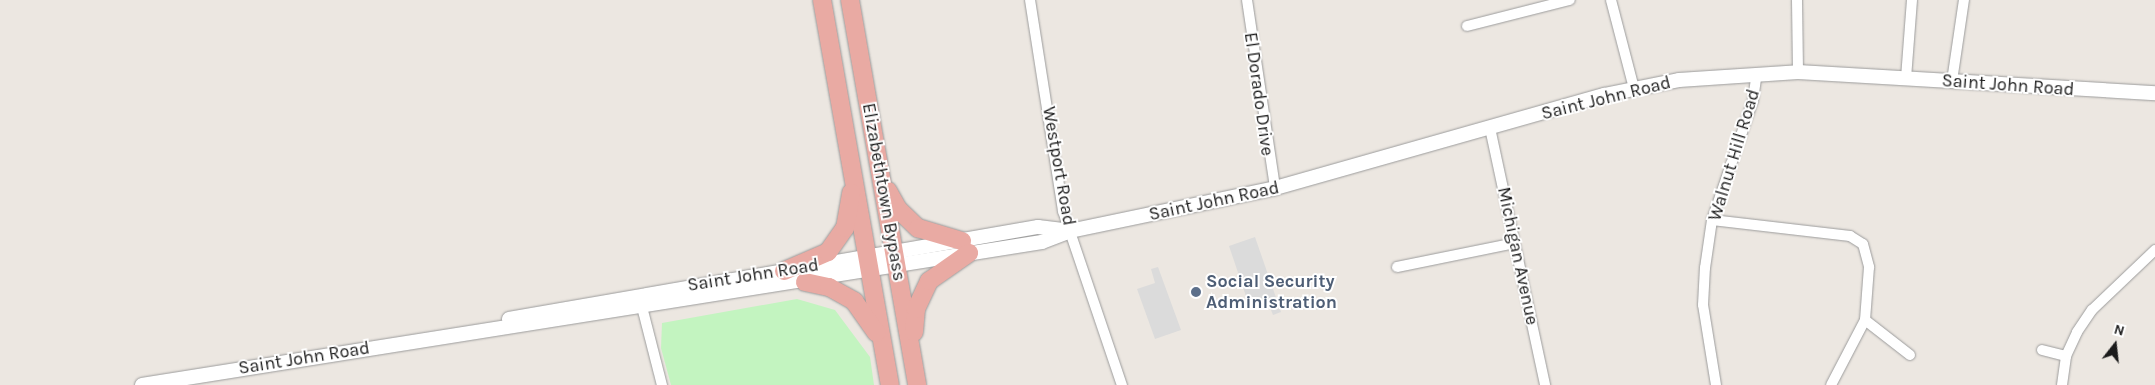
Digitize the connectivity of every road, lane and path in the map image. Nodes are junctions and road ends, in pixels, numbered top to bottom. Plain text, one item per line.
1 (822, 0) edge
2 (850, 0) edge
3 (1030, 0) edge
4 (1247, 0) edge
5 (1570, 0) edge
6 (1612, 0) edge
7 (1797, 0) edge
8 (1912, 0) edge
9 (1964, 0) edge
10 (1467, 26) dead end
11 (1798, 72) junction
12 (1757, 73) junction
13 (1906, 78) junction
14 (1952, 81) junction
15 (1634, 88) junction
16 (2155, 93) edge
17 (1490, 128) junction
18 (878, 165) junction
19 (852, 170) junction
20 (1275, 188) junction
21 (1712, 220) junction
22 (1070, 231) junction
23 (1515, 243) junction
24 (966, 247) junction
25 (2155, 250) edge
26 (895, 260) junction
27 (2146, 260) junction
28 (868, 265) junction
29 (1397, 267) dead end
30 (2155, 267) edge
31 (784, 271) junction
32 (806, 282) junction
33 (640, 301) junction
34 (1864, 320) junction
35 (2042, 350) dead end
36 (1910, 356) dead end
37 (2066, 356) junction
38 (212, 379) edge
39 (916, 380) edge
40 (889, 382) edge
41 (142, 385) edge
42 (662, 385) edge
43 (1122, 385) edge
44 (1545, 385) edge
45 (1716, 385) edge
46 (1831, 385) edge
47 (2062, 385) edge

1 - 19 highway, Elizabethtown Bypass
2 - 18 highway, Elizabethtown Bypass
3 - 22 street, Westport Road
4 - 20 street, El Dorado Drive
5 - 10 street
6 - 15 street
7 - 11 street
8 - 13 street
9 - 14 street
11 - 12 street, Saint John Road
11 - 13 street, Saint John Road
12 - 15 street, Saint John Road
12 - 21 street, Walnut Hill Road
13 - 14 street, Saint John Road
14 - 16 street, Saint John Road
15 - 17 street, Saint John Road
17 - 20 street, Saint John Road
17 - 23 street, Michigan Avenue
18 - 24 highway
18 - 26 highway, Elizabethtown Bypass
19 - 28 highway, Elizabethtown Bypass
19 - 31 highway
20 - 22 street, Saint John Road
21 - 34 street
21 - 45 street, Walnut Hill Road
22 - 24 street, Saint John Road
22 - 43 street, Westport Road
23 - 29 street
23 - 44 street, Michigan Avenue
24 - 26 street, Saint John Road
24 - 39 highway
25 - 27 street
26 - 28 street, Saint John Road
26 - 39 highway, Elizabethtown Bypass
27 - 30 street
27 - 37 street
28 - 31 street, Saint John Road
28 - 32 street, Saint John Road
28 - 40 highway, Elizabethtown Bypass
31 - 33 street, Saint John Road
32 - 33 street, Saint John Road
32 - 40 highway
33 - 38 street, Saint John Road
33 - 42 street
34 - 36 street
34 - 46 street
35 - 37 street
37 - 47 street
38 - 41 street, Saint John Road

